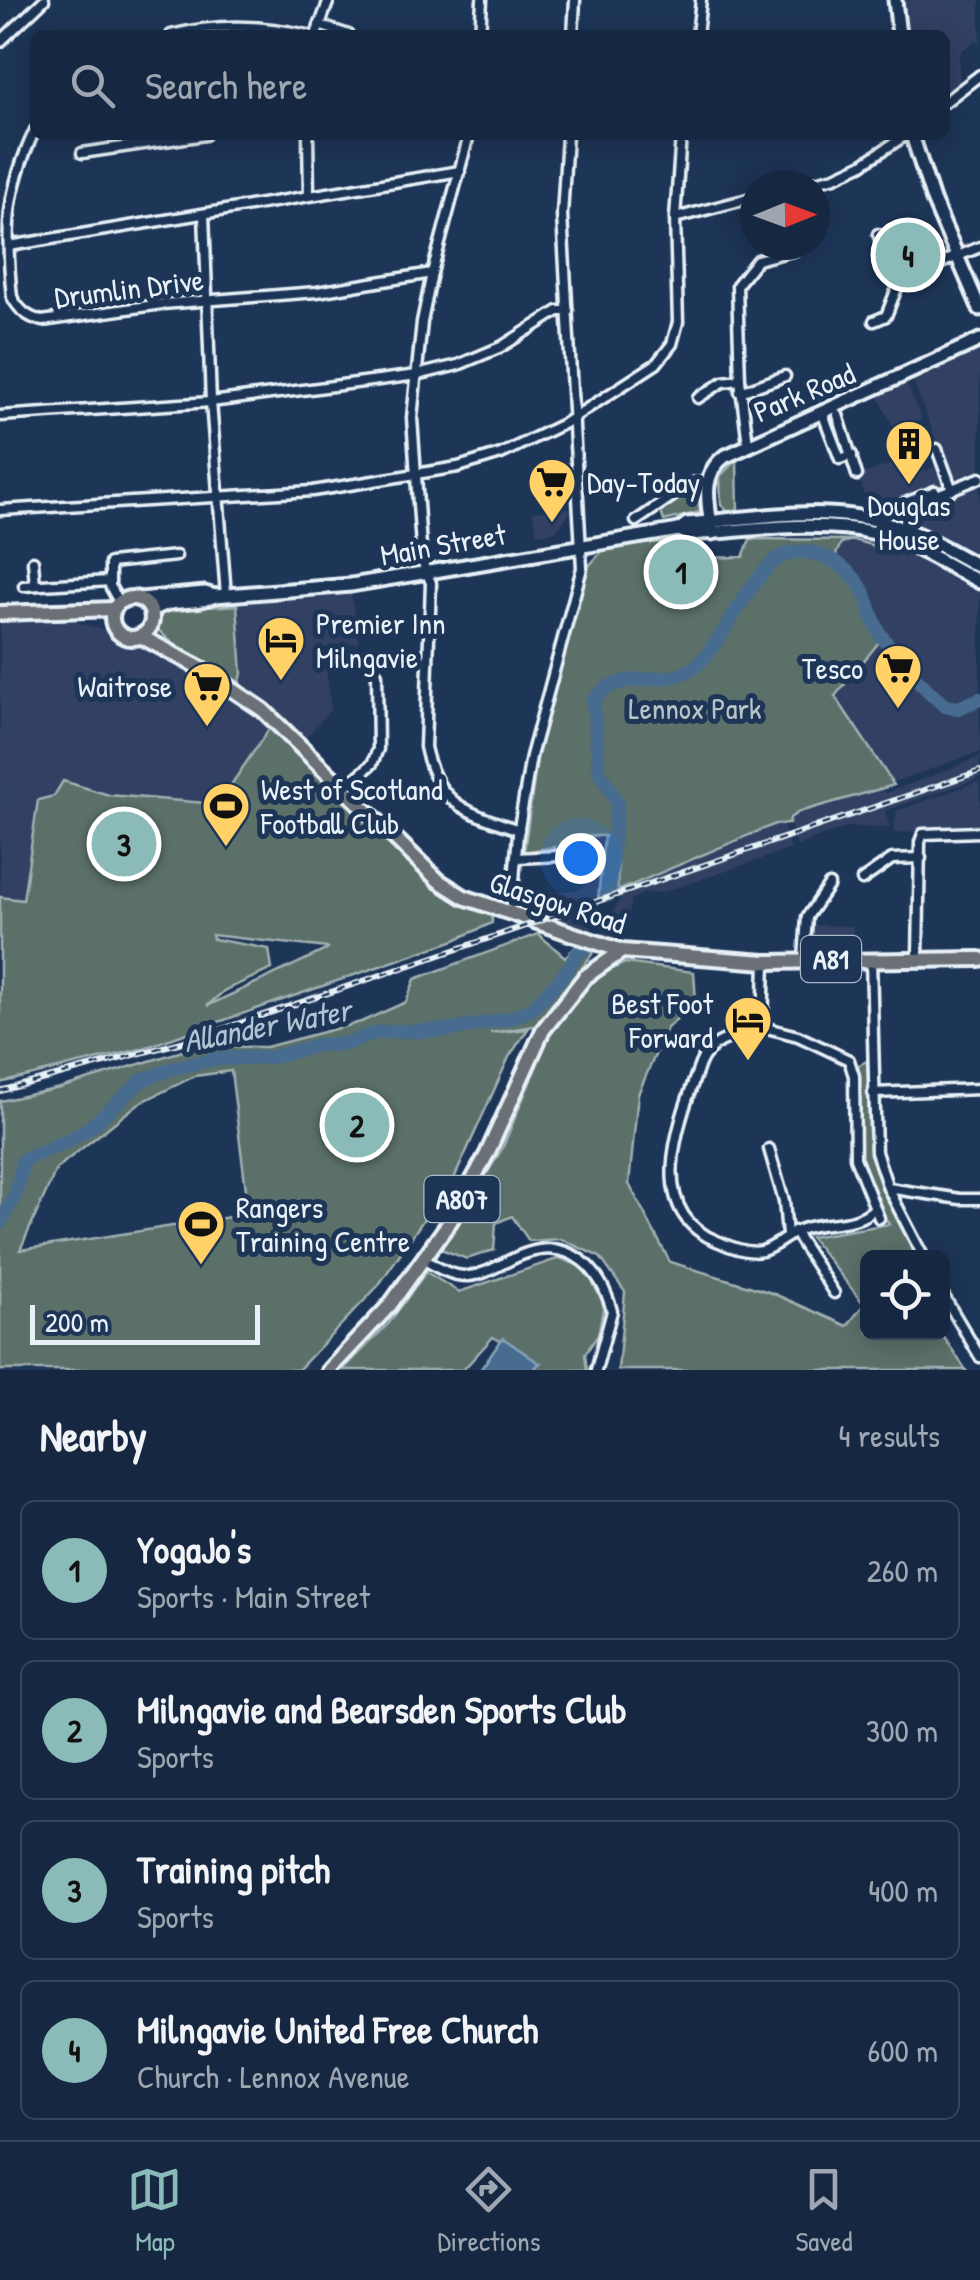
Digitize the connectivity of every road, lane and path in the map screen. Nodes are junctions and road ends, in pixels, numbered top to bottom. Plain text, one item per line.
1 (44, 0) edge
2 (329, 0) edge
3 (482, 0) edge
4 (575, 0) edge
5 (701, 0) edge
6 (895, 0) edge
7 (319, 25) junction
8 (193, 30) edge
9 (274, 30) edge
10 (318, 30) edge
11 (334, 30) edge
12 (480, 30) edge
13 (574, 30) edge
14 (698, 30) edge
15 (898, 30) edge
16 (0, 42) edge
17 (980, 74) edge
18 (950, 98) edge
19 (31, 140) edge
20 (133, 140) edge
21 (171, 140) edge
22 (308, 140) edge
23 (468, 140) edge
24 (567, 140) edge
25 (681, 140) edge
26 (901, 140) edge
27 (911, 140) edge
28 (131, 146) junction
29 (82, 153) dead end
30 (460, 171) junction
31 (830, 178) edge
32 (309, 196) junction
33 (740, 202) edge
34 (204, 214) junction
35 (675, 218) junction
36 (878, 234) dead end
37 (9, 246) junction
38 (980, 247) edge
39 (957, 256) junction
40 (759, 260) edge
41 (432, 273) junction
42 (902, 281) junction
43 (206, 301) junction
44 (980, 309) edge
45 (568, 311) junction
46 (874, 321) dead end
47 (980, 340) edge
48 (417, 375) junction
49 (785, 376) dead end
50 (740, 380) junction
51 (740, 392) junction
52 (698, 398) dead end
53 (211, 402) junction
54 (822, 412) junction
55 (838, 415) dead end
56 (0, 416) edge
57 (575, 417) junction
58 (748, 444) junction
59 (937, 449) dead end
60 (852, 454) junction
61 (415, 474) junction
62 (857, 475) dead end
63 (980, 478) edge
64 (707, 482) junction
65 (952, 490) junction
66 (218, 496) junction
67 (903, 504) dead end
68 (0, 510) edge
69 (636, 522) dead end
70 (712, 527) junction
71 (913, 540) junction
72 (583, 545) junction
73 (176, 556) dead end
74 (33, 561) dead end
75 (980, 568) edge
76 (426, 572) junction
77 (110, 581) junction
78 (980, 582) edge
79 (35, 585) junction
80 (24, 586) dead end
81 (220, 596) junction
82 (140, 600) junction
83 (115, 611) junction
84 (0, 613) edge
85 (147, 625) junction
86 (377, 674) dead end
87 (344, 788) junction
88 (518, 830) junction
89 (980, 832) edge
90 (565, 844) dead end
91 (582, 855) dead end
92 (565, 856) junction
93 (516, 858) junction
94 (921, 858) junction
95 (862, 880) dead end
96 (829, 885) dead end
97 (512, 903) dead end
98 (622, 951) junction
99 (872, 959) junction
100 (918, 959) junction
101 (980, 959) edge
102 (804, 960) junction
103 (765, 962) junction
104 (762, 1027) junction
105 (980, 1089) edge
106 (873, 1093) junction
107 (768, 1149) dead end
108 (888, 1188) junction
109 (980, 1198) edge
110 (875, 1208) junction
111 (879, 1218) dead end
112 (790, 1234) junction
113 (920, 1250) edge
114 (425, 1260) junction
115 (834, 1293) dead end
116 (950, 1306) edge
117 (980, 1356) edge
118 (329, 1370) edge
119 (596, 1370) edge

1 - 16 street
2 - 7 street
3 - 12 street
4 - 13 street
5 - 14 street
6 - 15 main road
7 - 10 street
7 - 11 street
8 - 9 street
17 - 18 street
19 - 37 street, Drumlin Drive
20 - 28 street
21 - 28 street
22 - 32 street
23 - 30 street
24 - 45 street
25 - 35 street
26 - 31 street
27 - 39 main road
28 - 29 street
30 - 32 street
30 - 41 street
32 - 34 street
33 - 35 street
34 - 37 street
34 - 43 street
35 - 57 street
36 - 42 street
37 - 43 street, Drumlin Drive
38 - 39 street
39 - 42 street
39 - 44 main road
40 - 50 street
41 - 43 street, Drumlin Drive
41 - 48 street
42 - 46 street
43 - 53 street
45 - 48 street
45 - 57 street
47 - 54 main road, Park Road
48 - 53 street
48 - 61 street
49 - 51 street
50 - 51 street
50 - 52 street
51 - 58 street
53 - 56 street
53 - 66 street
54 - 58 main road, Park Road
54 - 60 street
55 - 60 street
57 - 61 street
57 - 72 street
58 - 64 main road, Park Road
59 - 65 street
60 - 62 street
61 - 66 street
61 - 76 street
63 - 65 street
64 - 69 street
64 - 70 main road
65 - 67 street
66 - 68 street
66 - 81 street
70 - 71 main road, Main Street
70 - 72 main road, Main Street
71 - 75 main road
71 - 78 main road
72 - 76 main road, Main Street
72 - 88 street
73 - 77 street
74 - 79 street
76 - 81 main road, Main Street
76 - 88 street
77 - 79 street
77 - 83 street
79 - 80 street
81 - 82 main road, Main Street
81 - 85 main road, Main Street
82 - 83 main road
82 - 85 main road, A81
83 - 84 main road
83 - 85 main road, A81
85 - 87 main road, Glasgow Road / A81
86 - 87 street
87 - 98 main road, Glasgow Road / A81
88 - 93 street
89 - 94 street
90 - 92 street
91 - 92 street
92 - 93 street
93 - 97 street
94 - 95 street
94 - 100 street
96 - 102 street
98 - 103 main road, Glasgow Road / A81
98 - 114 main road, A807
99 - 100 main road, Glasgow Road / A81
99 - 102 main road, Glasgow Road / A81
99 - 106 street
100 - 101 main road, Glasgow Road / A81
102 - 103 main road, Glasgow Road / A81
103 - 104 street
104 - 110 street
104 - 112 street
105 - 106 street
106 - 108 street
107 - 112 street
108 - 109 street
108 - 113 street
110 - 111 street
110 - 112 street
112 - 115 street
114 - 118 main road, A807
114 - 119 street
116 - 117 street

